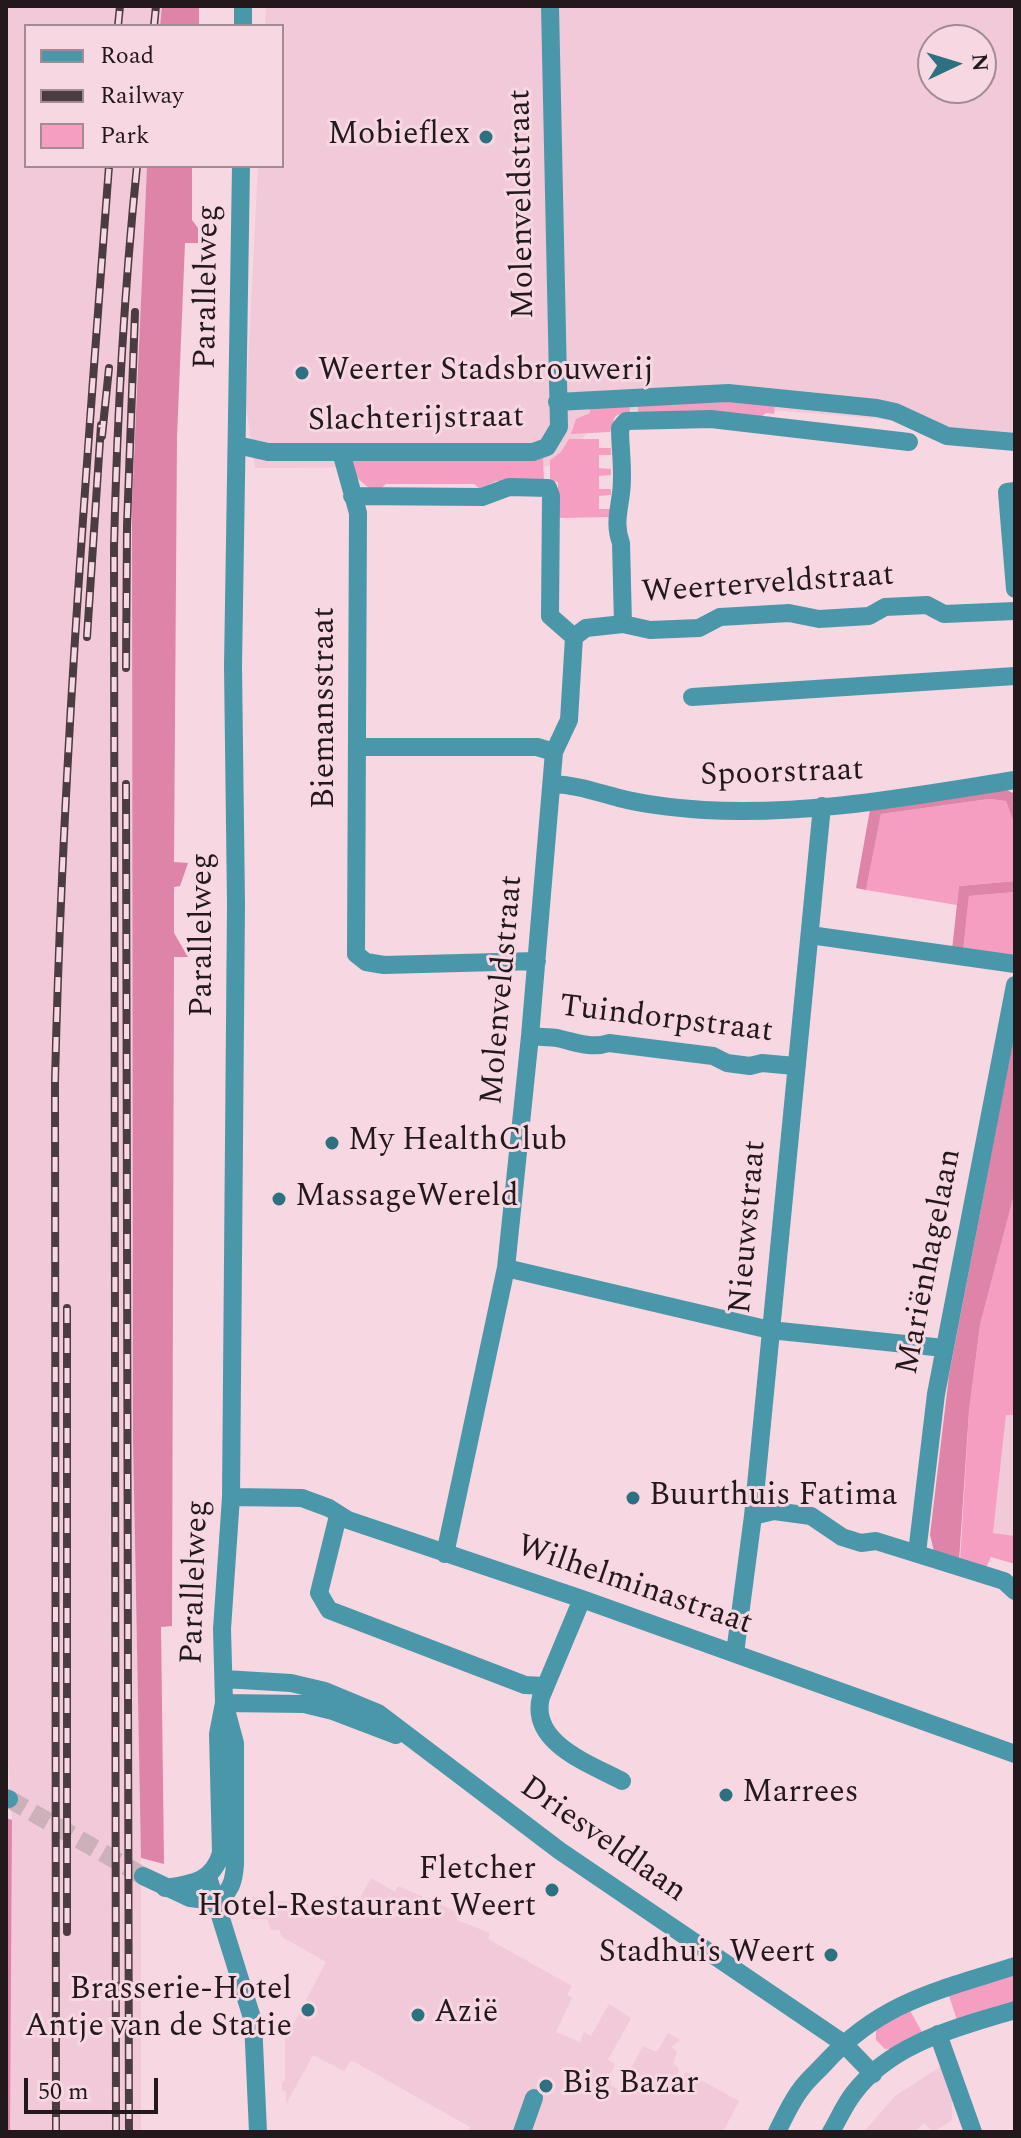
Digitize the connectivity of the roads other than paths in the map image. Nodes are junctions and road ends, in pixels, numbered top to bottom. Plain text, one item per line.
1 (550, 6) edge
2 (241, 168) edge
3 (557, 402) junction
4 (909, 442) dead end
5 (1015, 442) edge
6 (237, 445) junction
7 (341, 452) junction
8 (1015, 491) edge
9 (352, 496) junction
10 (1015, 589) edge
11 (1015, 611) edge
12 (623, 624) junction
13 (574, 637) junction
14 (1015, 676) edge
15 (692, 697) dead end
16 (358, 747) junction
17 (554, 752) junction
18 (1015, 780) edge
19 (553, 784) junction
20 (822, 806) junction
21 (810, 935) junction
22 (537, 961) junction
23 (1015, 964) edge
24 (1015, 985) edge
25 (530, 1036) junction
26 (795, 1066) junction
27 (506, 1268) junction
28 (770, 1330) junction
29 (944, 1348) junction
30 (231, 1497) junction
31 (338, 1516) junction
32 (753, 1516) junction
33 (917, 1553) junction
34 (445, 1554) junction
35 (1015, 1591) edge
36 (582, 1599) junction
37 (735, 1653) junction
38 (224, 1679) junction
39 (544, 1686) junction
40 (224, 1703) junction
41 (412, 1741) junction
42 (1015, 1754) edge
43 (622, 1781) dead end
44 (143, 1876) tunnel mouth
45 (208, 1877) junction
46 (165, 1888) junction
47 (215, 1901) junction
48 (1015, 1966) edge
49 (1015, 2010) edge
50 (938, 2034) junction
51 (843, 2043) junction
52 (873, 2074) junction
53 (534, 2098) dead end
54 (258, 2132) edge
55 (522, 2132) edge
56 (777, 2132) edge
57 (831, 2132) edge
58 (973, 2132) edge

1 - 3 street, Molenveldstraat
2 - 6 street, Parallelweg
3 - 5 street
3 - 7 street, Slachterijstraat
4 - 12 street
6 - 7 street, Slachterijstraat
6 - 30 street, Parallelweg
7 - 9 street, Biemansstraat
8 - 10 street
9 - 13 street
9 - 16 street, Biemansstraat
11 - 12 street, Weerterveldstraat
12 - 13 street, Weerterveldstraat
13 - 17 street, Molenveldstraat
14 - 15 street
16 - 17 street
16 - 22 street, Biemansstraat
17 - 19 street, Molenveldstraat
18 - 20 street, Spoorstraat
19 - 20 street, Spoorstraat
19 - 22 street, Molenveldstraat
20 - 21 street, Nieuwstraat
21 - 23 street
21 - 26 street, Nieuwstraat
22 - 25 street, Molenveldstraat
24 - 29 street, Mariënhagelaan
25 - 26 street, Tuindorpstraat
25 - 27 street, Molenveldstraat
26 - 28 street, Nieuwstraat
27 - 28 street
27 - 34 street, Molenveldstraat
28 - 29 street
28 - 32 street, Nieuwstraat
29 - 33 street, Mariënhagelaan
30 - 31 street, Wilhelminastraat
30 - 38 street, Parallelweg
31 - 34 street, Wilhelminastraat
31 - 39 street
32 - 33 street
32 - 37 street, Nieuwstraat
33 - 35 street
34 - 36 street, Wilhelminastraat
36 - 37 street, Wilhelminastraat
36 - 39 street
37 - 42 street, Wilhelminastraat
38 - 40 street, Parallelweg
38 - 41 street, Driesveldlaan
39 - 43 street
40 - 41 street, Driesveldlaan
40 - 45 street, Parallelweg
40 - 47 street, Parallelweg
41 - 51 street, Driesveldlaan
44 - 46 street
45 - 46 street
45 - 47 street
46 - 47 street
47 - 54 street
48 - 51 street
49 - 50 street
50 - 52 street
50 - 58 street
51 - 52 street, Driesveldlaan
51 - 56 street
52 - 57 street
53 - 55 street

